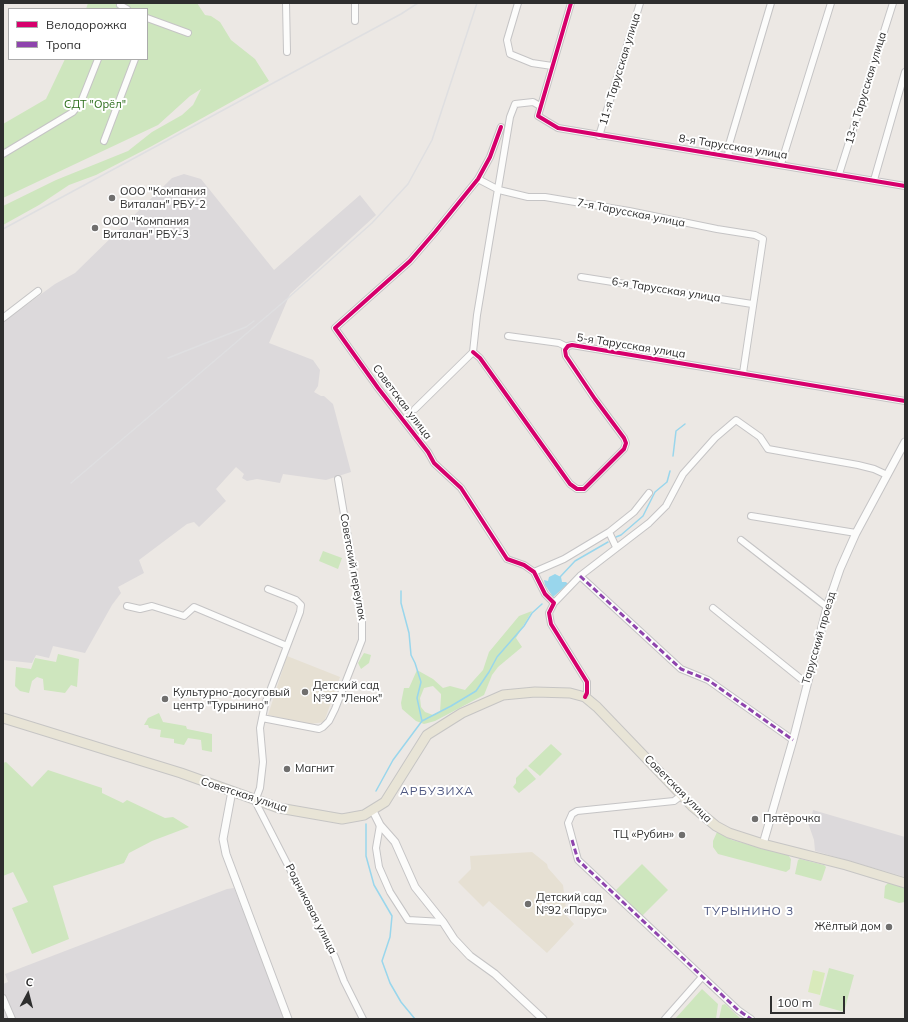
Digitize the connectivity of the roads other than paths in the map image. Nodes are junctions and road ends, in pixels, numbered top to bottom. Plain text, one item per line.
1 (286, 3) edge
2 (354, 3) edge
3 (518, 3) edge
4 (570, 3) edge
5 (640, 3) edge
6 (771, 3) edge
7 (831, 3) edge
8 (893, 3) edge
9 (148, 19) edge
10 (355, 21) dead end
11 (188, 33) dead end
12 (287, 52) dead end
13 (98, 60) edge
14 (135, 60) edge
15 (552, 66) junction
16 (905, 72) edge
17 (540, 106) junction
18 (501, 127) dead end
19 (599, 136) junction
20 (104, 141) dead end
21 (3, 154) edge
22 (729, 155) junction
23 (781, 164) junction
24 (839, 174) junction
25 (478, 179) junction
26 (874, 180) junction
27 (905, 186) edge
28 (499, 190) junction
29 (581, 277) dead end
30 (38, 292) dead end
31 (752, 304) junction
32 (3, 318) edge
33 (508, 336) dead end
34 (567, 347) junction
35 (473, 352) junction
36 (743, 373) junction
37 (905, 400) edge
38 (415, 409) dead end
39 (905, 442) edge
40 (887, 475) junction
41 (338, 479) dead end
42 (649, 493) dead end
43 (751, 516) dead end
44 (609, 532) junction
45 (856, 534) junction
46 (741, 540) dead end
47 (616, 547) junction
48 (534, 572) junction
49 (580, 576) junction
50 (268, 589) dead end
51 (554, 603) junction
52 (127, 606) dead end
53 (827, 607) junction
54 (713, 608) dead end
55 (287, 646) junction
56 (806, 683) junction
57 (585, 697) junction
58 (3, 718) edge
59 (262, 718) junction
60 (793, 740) junction
61 (232, 792) junction
62 (682, 795) junction
63 (255, 801) junction
64 (373, 810) junction
65 (380, 825) junction
66 (763, 844) junction
67 (905, 883) edge
68 (443, 922) junction
69 (702, 977) junction
70 (3, 998) edge
71 (12, 1019) edge
72 (288, 1019) edge
73 (363, 1019) edge
74 (543, 1019) edge
75 (665, 1019) edge
76 (751, 1019) edge

1 - 12 street
2 - 10 street
3 - 15 street
4 - 15 street
5 - 19 street, 11-я Тарусская улица
6 - 22 street
7 - 23 street
8 - 24 street, 13-я Тарусская улица
9 - 11 street
13 - 21 street
14 - 20 street
15 - 17 street
16 - 26 street
17 - 19 street, 8-я Тарусская улица
17 - 28 street
18 - 25 street, Советская улица
19 - 22 street, 8-я Тарусская улица
22 - 23 street, 8-я Тарусская улица
23 - 24 street, 8-я Тарусская улица
24 - 26 street, 8-я Тарусская улица
25 - 28 street, 7-я Тарусская улица
25 - 48 street, Советская улица
26 - 27 street, 8-я Тарусская улица
28 - 31 street, 7-я Тарусская улица
28 - 35 street
29 - 31 street, 6-я Тарусская улица
30 - 32 street
31 - 36 street
33 - 34 street
34 - 35 street, 5-я Тарусская улица
34 - 36 street, 5-я Тарусская улица
35 - 38 street
36 - 37 street, 5-я Тарусская улица
39 - 40 street, Тарусский проезд
40 - 45 street, Тарусский проезд
40 - 47 street
41 - 59 street, Советский переулок
42 - 44 street
43 - 45 street
44 - 47 street
44 - 48 street
45 - 53 street, Тарусский проезд
46 - 53 street
47 - 49 street
48 - 51 street
49 - 51 street
49 - 60 street
50 - 55 street
51 - 57 street
52 - 55 street
53 - 56 street, Тарусский проезд
54 - 56 street
55 - 59 street
56 - 60 street, Тарусский проезд
57 - 62 main road, Советская улица
57 - 64 main road, Советская улица
58 - 61 main road, Советская улица
59 - 63 street
60 - 66 street, Тарусский проезд
61 - 63 main road, Советская улица
61 - 72 street
62 - 66 main road, Советская улица
62 - 69 street
63 - 64 main road, Советская улица
63 - 73 street, Родниковая улица
64 - 65 street
65 - 68 street
65 - 68 street
66 - 67 main road, Советская улица
68 - 74 street
69 - 75 street
69 - 76 street
70 - 71 street

